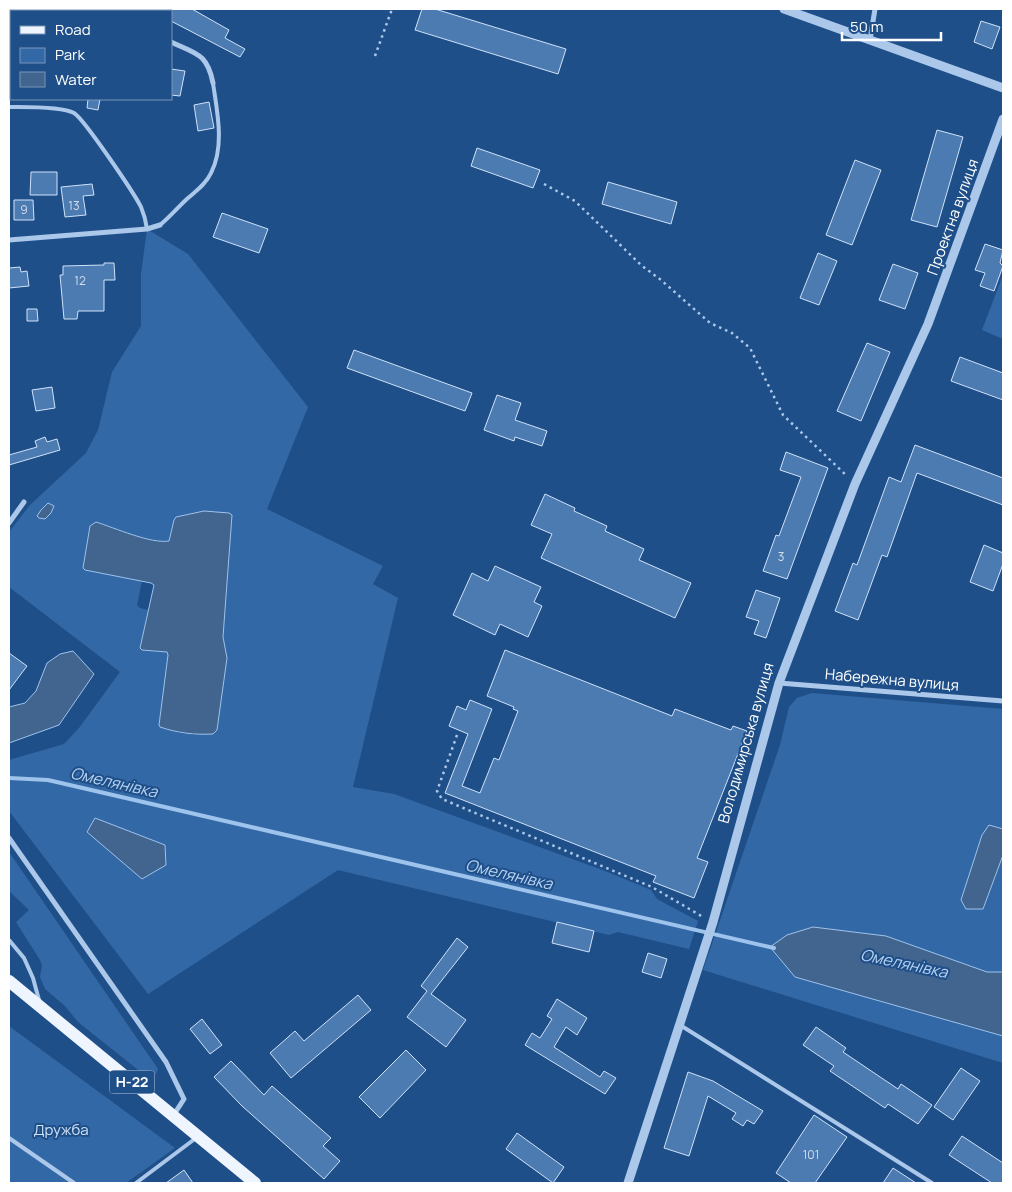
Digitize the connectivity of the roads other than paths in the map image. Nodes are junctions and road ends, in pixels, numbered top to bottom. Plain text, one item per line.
1 (784, 9) edge
2 (875, 9) edge
3 (870, 40) junction
4 (172, 43) edge
5 (213, 82) joint
6 (1003, 88) edge
7 (9, 107) edge
8 (1003, 119) edge
9 (160, 225) joint
10 (147, 229) junction
11 (9, 240) edge
12 (928, 324) joint
13 (24, 502) dead end
14 (9, 523) edge
15 (779, 683) junction
16 (1003, 701) edge
17 (9, 838) edge
18 (9, 940) edge
19 (9, 981) edge
20 (41, 1007) junction
21 (679, 1024) junction
22 (172, 1116) junction
23 (198, 1137) junction
24 (9, 1138) edge
25 (74, 1183) edge
26 (136, 1183) edge
27 (256, 1183) edge
28 (629, 1183) edge
29 (932, 1183) edge

1 - 3 street
2 - 3 street
3 - 6 street
4 - 5 street
5 - 9 lane
7 - 10 lane
8 - 12 street, Проектна вулиця
9 - 10 street
10 - 11 street
12 - 15 street, Володимирська вулиця
13 - 14 street
15 - 16 street, Набережна вулиця
15 - 21 street, Володимирська вулиця
17 - 22 street
18 - 20 lane
19 - 20 main road, Н-22
20 - 22 main road, Н-22
21 - 28 street, Володимирська вулиця
21 - 29 lane
22 - 23 main road, Н-22
23 - 26 lane
23 - 27 main road, Н-22
24 - 25 lane

